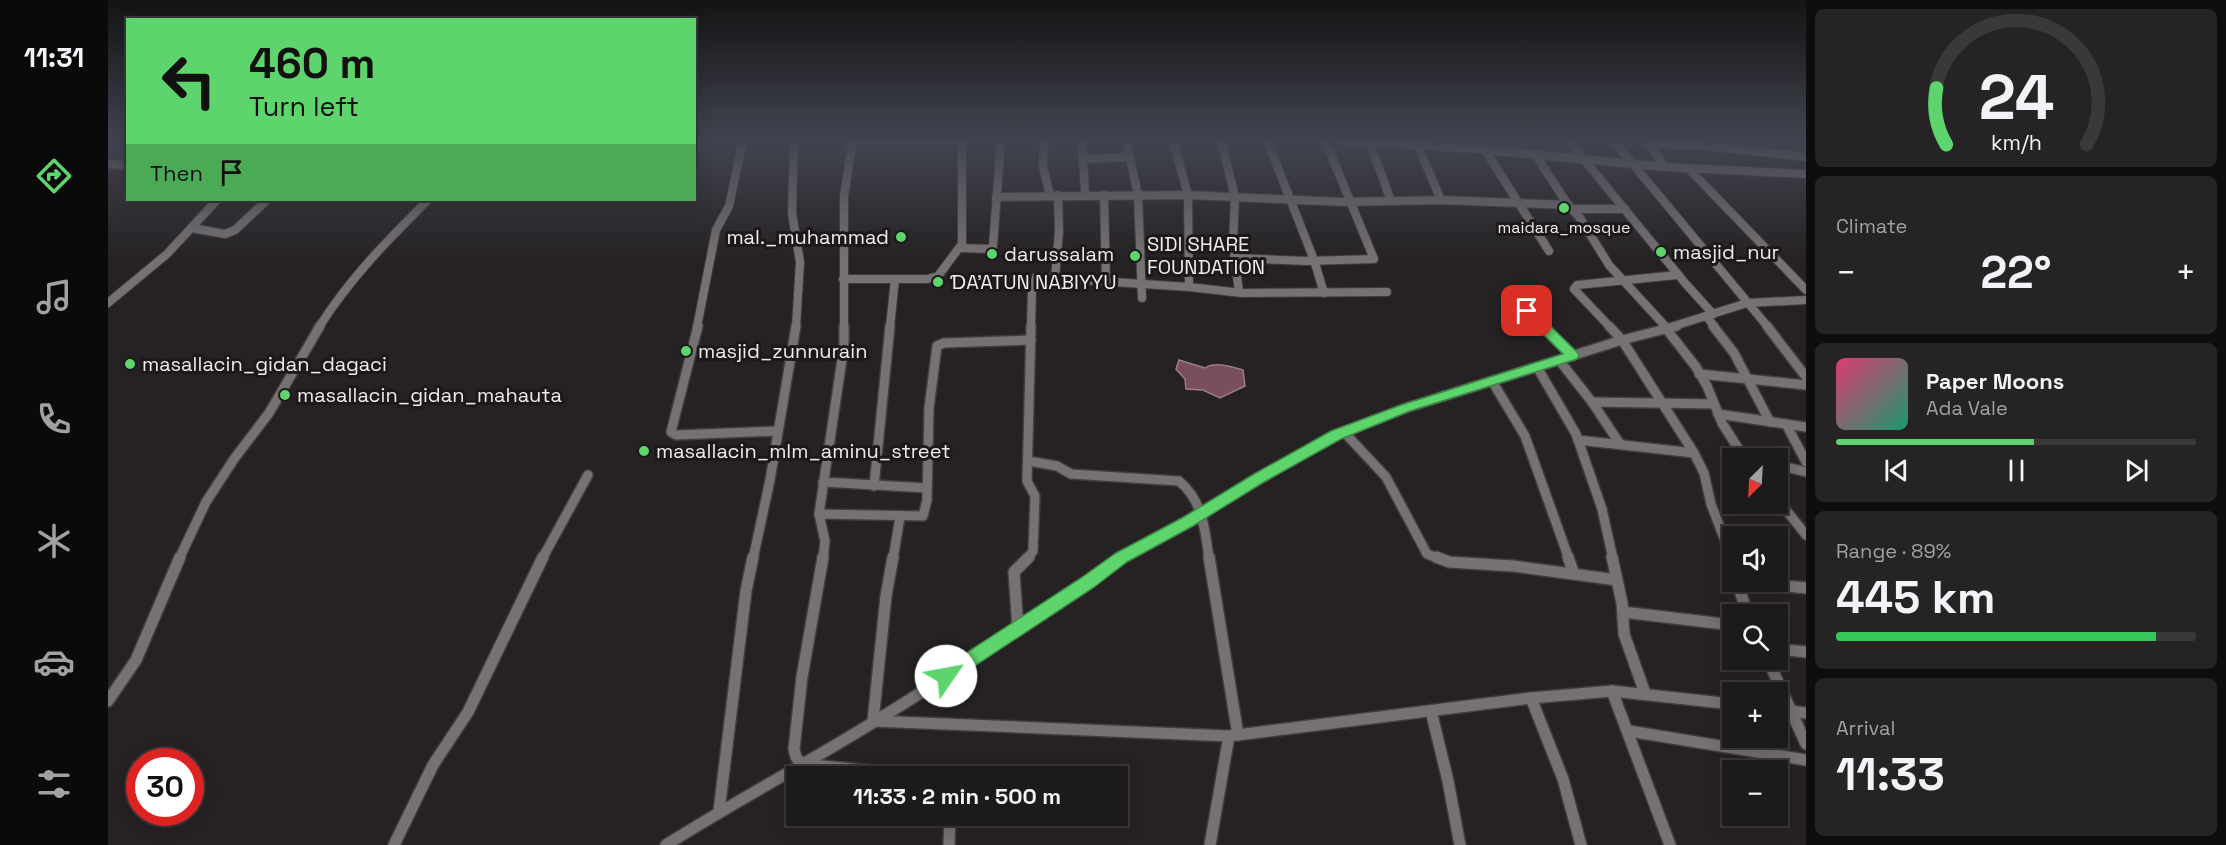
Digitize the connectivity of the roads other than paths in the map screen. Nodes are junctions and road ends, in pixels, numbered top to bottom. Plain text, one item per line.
1 (735, 179) edge
2 (793, 179) edge
3 (846, 179) edge
4 (962, 179) edge
5 (997, 179) edge
6 (1048, 179) edge
7 (1084, 179) edge
8 (1135, 179) edge
9 (1184, 179) edge
10 (1231, 179) edge
11 (1283, 179) edge
12 (1342, 179) edge
13 (1383, 179) edge
14 (1434, 179) edge
15 (1504, 179) edge
16 (1552, 179) edge
17 (1599, 179) edge
18 (1644, 179) edge
19 (1699, 179) edge
20 (1054, 195) junction
21 (1085, 195) junction
22 (1104, 195) junction
23 (1138, 195) junction
24 (1188, 195) junction
25 (996, 196) junction
26 (1235, 197) junction
27 (1292, 200) junction
28 (1441, 200) junction
29 (216, 201) edge
30 (266, 201) edge
31 (427, 201) edge
32 (1391, 201) junction
33 (1351, 202) junction
34 (1518, 202) junction
35 (1571, 207) junction
36 (1625, 209) junction
37 (192, 228) junction
38 (960, 248) junction
39 (1549, 251) dead end
40 (1234, 258) junction
41 (1314, 260) junction
42 (1677, 275) junction
43 (1054, 278) junction
44 (843, 279) junction
45 (895, 279) junction
46 (1621, 280) junction
47 (1106, 282) junction
48 (1141, 285) junction
49 (1189, 287) junction
50 (1806, 290) edge
51 (1239, 292) junction
52 (1387, 292) dead end
53 (1324, 293) junction
54 (1513, 296) dead end
55 (1142, 298) dead end
56 (1806, 300) edge
57 (108, 303) edge
58 (1747, 303) junction
59 (1709, 315) junction
60 (1667, 329) junction
61 (1031, 339) junction
62 (1622, 340) junction
63 (1572, 356) junction
64 (1559, 360) junction
65 (1537, 367) junction
66 (1803, 368) edge
67 (1700, 374) junction
68 (1806, 377) edge
69 (1749, 379) junction
70 (1492, 381) junction
71 (1806, 385) edge
72 (1592, 402) junction
73 (1663, 402) junction
74 (1714, 404) junction
75 (1718, 414) junction
76 (1770, 422) junction
77 (1786, 424) junction
78 (1806, 428) edge
79 (778, 431) junction
80 (1344, 432) junction
81 (1578, 440) junction
82 (1620, 444) junction
83 (1738, 448) edge
84 (1695, 453) junction
85 (1028, 461) junction
86 (1806, 462) edge
87 (1788, 468) edge
88 (1806, 472) edge
89 (588, 476) dead end
90 (823, 482) junction
91 (874, 486) junction
92 (927, 488) junction
93 (1788, 512) edge
94 (1202, 513) junction
95 (819, 514) junction
96 (900, 517) junction
97 (1722, 535) edge
98 (1806, 535) edge
99 (1574, 574) junction
100 (1617, 580) junction
101 (1788, 586) edge
102 (1806, 588) edge
103 (1623, 612) junction
104 (1722, 624) edge
105 (1018, 629) junction
106 (1788, 650) edge
107 (1806, 652) edge
108 (1773, 670) edge
109 (1612, 691) junction
110 (1645, 693) junction
111 (1531, 698) junction
112 (108, 701) edge
113 (1722, 703) edge
114 (1788, 710) edge
115 (1791, 710) junction
116 (1431, 711) junction
117 (1806, 713) edge
118 (873, 721) junction
119 (1629, 731) junction
120 (1234, 735) junction
121 (1806, 744) edge
122 (1806, 759) edge
123 (802, 764) junction
124 (822, 766) edge
125 (719, 812) junction
126 (950, 826) edge
127 (394, 845) edge
128 (666, 845) edge
129 (949, 845) edge
130 (1210, 845) edge
131 (1460, 845) edge
132 (1581, 845) edge
133 (1670, 845) edge

1 - 79 street
2 - 79 street
3 - 44 street
4 - 38 street
5 - 25 street
6 - 20 street
7 - 21 street
8 - 23 street
9 - 24 street
10 - 26 street
11 - 27 street
12 - 33 street
13 - 32 street
14 - 28 street
15 - 34 street
16 - 35 street
17 - 36 street
18 - 58 street
19 - 50 street
20 - 21 street
20 - 25 street
20 - 43 street
21 - 22 street
22 - 23 street
22 - 47 street
23 - 24 street
23 - 48 street
24 - 26 street
24 - 49 street
25 - 38 street
26 - 27 street
26 - 40 street
27 - 33 street
27 - 41 street
28 - 32 street
28 - 34 street
29 - 37 street
30 - 37 street
31 - 112 street
32 - 33 street
33 - 41 street
34 - 35 street
34 - 39 street
35 - 36 street
35 - 46 street
36 - 42 street
37 - 57 street
38 - 45 street
40 - 41 street
40 - 51 street
41 - 53 street
42 - 46 street
42 - 59 street
43 - 47 street
43 - 61 street
44 - 45 street
44 - 90 street
45 - 91 street
46 - 60 street
46 - 62 street
47 - 48 street
48 - 49 street
48 - 55 street
49 - 51 street
51 - 53 street
52 - 53 street
54 - 63 street
56 - 58 street
58 - 59 street
58 - 66 street
59 - 60 street
59 - 69 street
60 - 62 street
60 - 67 street
61 - 85 street
61 - 92 street
62 - 63 street
62 - 73 street
63 - 64 street
64 - 65 street
64 - 72 street
65 - 70 street
65 - 81 street
66 - 68 street
67 - 69 street
67 - 74 street
69 - 71 street
69 - 76 street
70 - 80 street
70 - 99 street
72 - 73 street
72 - 82 street
73 - 74 street
73 - 84 street
74 - 75 street
75 - 76 street
75 - 83 street
76 - 77 street
77 - 78 street
77 - 86 street
79 - 125 street
80 - 94 street
80 - 99 street
81 - 82 street
81 - 100 street
82 - 84 street
84 - 97 street
85 - 94 street
85 - 105 street
87 - 88 street
89 - 127 street
90 - 91 street
90 - 95 street
91 - 92 street
92 - 96 street
93 - 98 street
94 - 105 street
94 - 120 street
95 - 96 street
95 - 123 street
96 - 118 street
99 - 100 street
100 - 103 street
101 - 102 street
103 - 104 street
103 - 110 street
105 - 118 street
106 - 107 street
108 - 115 street
109 - 110 street
109 - 111 street
109 - 119 street
110 - 113 street
111 - 116 street
111 - 132 street
114 - 115 street
115 - 117 street
115 - 121 street
116 - 120 street
116 - 131 street
118 - 120 street
118 - 123 street
119 - 122 street
119 - 133 street
120 - 130 street
123 - 124 street
123 - 125 street
125 - 128 street
126 - 129 street

